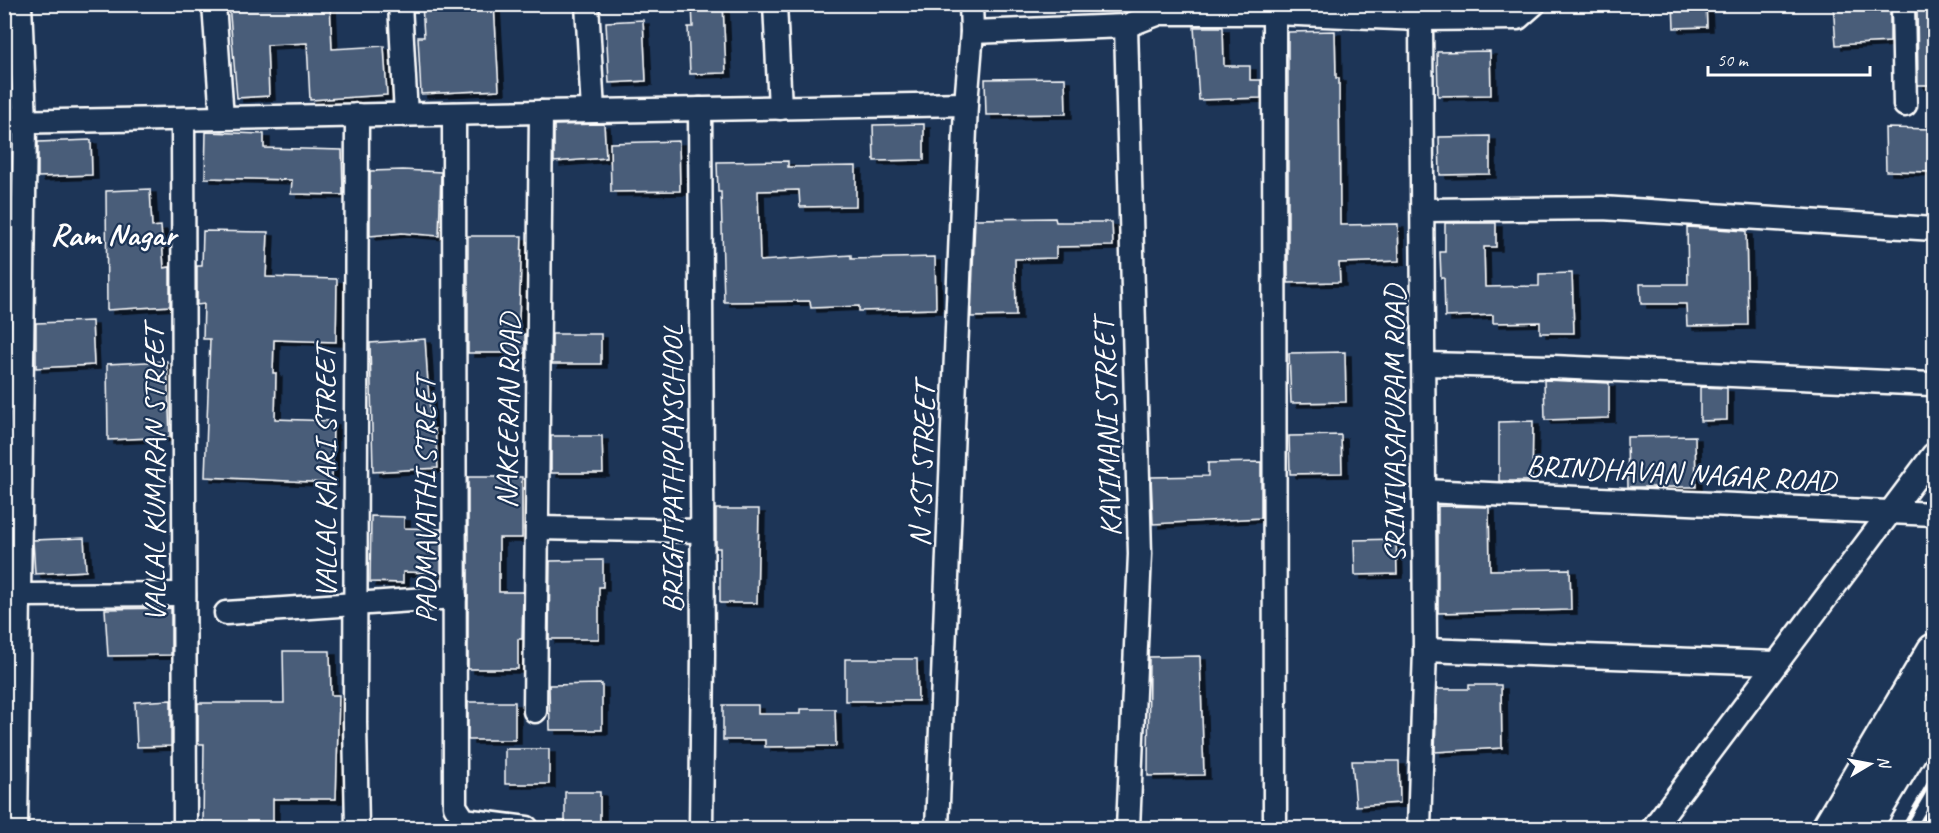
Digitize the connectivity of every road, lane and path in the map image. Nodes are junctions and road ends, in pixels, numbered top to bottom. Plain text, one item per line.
1 (20, 4) edge
2 (214, 4) edge
3 (400, 4) edge
4 (587, 4) edge
5 (775, 4) edge
6 (971, 4) edge
7 (1534, 4) edge
8 (1903, 4) edge
9 (1160, 9) edge
10 (1339, 11) edge
11 (1274, 13) junction
12 (1420, 20) junction
13 (1126, 26) junction
14 (972, 32) junction
15 (966, 104) junction
16 (1905, 105) dead end
17 (780, 108) junction
18 (700, 109) junction
19 (593, 111) junction
20 (541, 112) junction
21 (454, 114) junction
22 (357, 115) junction
23 (406, 115) junction
24 (222, 118) junction
25 (183, 119) junction
26 (15, 122) edge
27 (1424, 210) junction
28 (1935, 229) edge
29 (1424, 364) junction
30 (1931, 384) dead end
31 (1934, 455) edge
32 (1424, 491) junction
33 (1888, 512) junction
34 (1935, 514) edge
35 (537, 528) junction
36 (702, 531) junction
37 (21, 594) junction
38 (184, 594) junction
39 (455, 597) junction
40 (355, 606) junction
41 (226, 613) dead end
42 (1425, 650) junction
43 (1935, 651) edge
44 (1775, 663) junction
45 (535, 711) dead end
46 (1935, 711) edge
47 (16, 828) edge
48 (185, 828) edge
49 (357, 828) edge
50 (527, 828) edge
51 (701, 828) edge
52 (937, 828) edge
53 (1128, 828) edge
54 (1275, 828) edge
55 (1419, 828) edge
56 (1653, 828) edge
57 (1829, 828) edge
58 (1863, 828) edge

1 - 26 street
2 - 24 street
3 - 23 street
4 - 19 street
5 - 17 street
6 - 14 street, N 1ST STREET
7 - 12 street
8 - 16 street
9 - 11 street
9 - 13 street
10 - 11 street
10 - 12 street
11 - 54 street
12 - 27 street, SRINIVASAPURAM ROAD
13 - 14 street
13 - 53 street, KAVIMANI STREET
14 - 15 street, N 1ST STREET
15 - 17 street
15 - 52 street, N 1ST STREET
17 - 18 street
18 - 19 street
18 - 36 street, BRIGHTPATHPLAYSCHOOL
19 - 20 street
20 - 21 street
20 - 35 street, NAKEERAN ROAD
21 - 23 street
21 - 39 street, PADMAVATHI STREET
22 - 23 street
22 - 24 street
22 - 40 street, VALLAL KAARI STREET
24 - 25 street
25 - 26 street
25 - 38 street, VALLAL KUMARAN STREET
26 - 37 street
27 - 28 street
27 - 29 street, SRINIVASAPURAM ROAD
29 - 30 street
29 - 32 street, SRINIVASAPURAM ROAD
31 - 33 street
32 - 33 street, BRINDHAVAN NAGAR ROAD
32 - 42 street, SRINIVASAPURAM ROAD
33 - 34 street, BRINDHAVAN NAGAR ROAD
33 - 44 street
35 - 36 street
35 - 45 street, NAKEERAN ROAD
36 - 51 street, BRIGHTPATHPLAYSCHOOL
37 - 38 street
37 - 47 street
38 - 48 street, VALLAL KUMARAN STREET
39 - 40 street
39 - 50 street, PADMAVATHI STREET
40 - 41 street
40 - 49 street, VALLAL KAARI STREET
42 - 44 street
42 - 55 street, SRINIVASAPURAM ROAD
43 - 57 main road
44 - 56 street
46 - 58 main road

